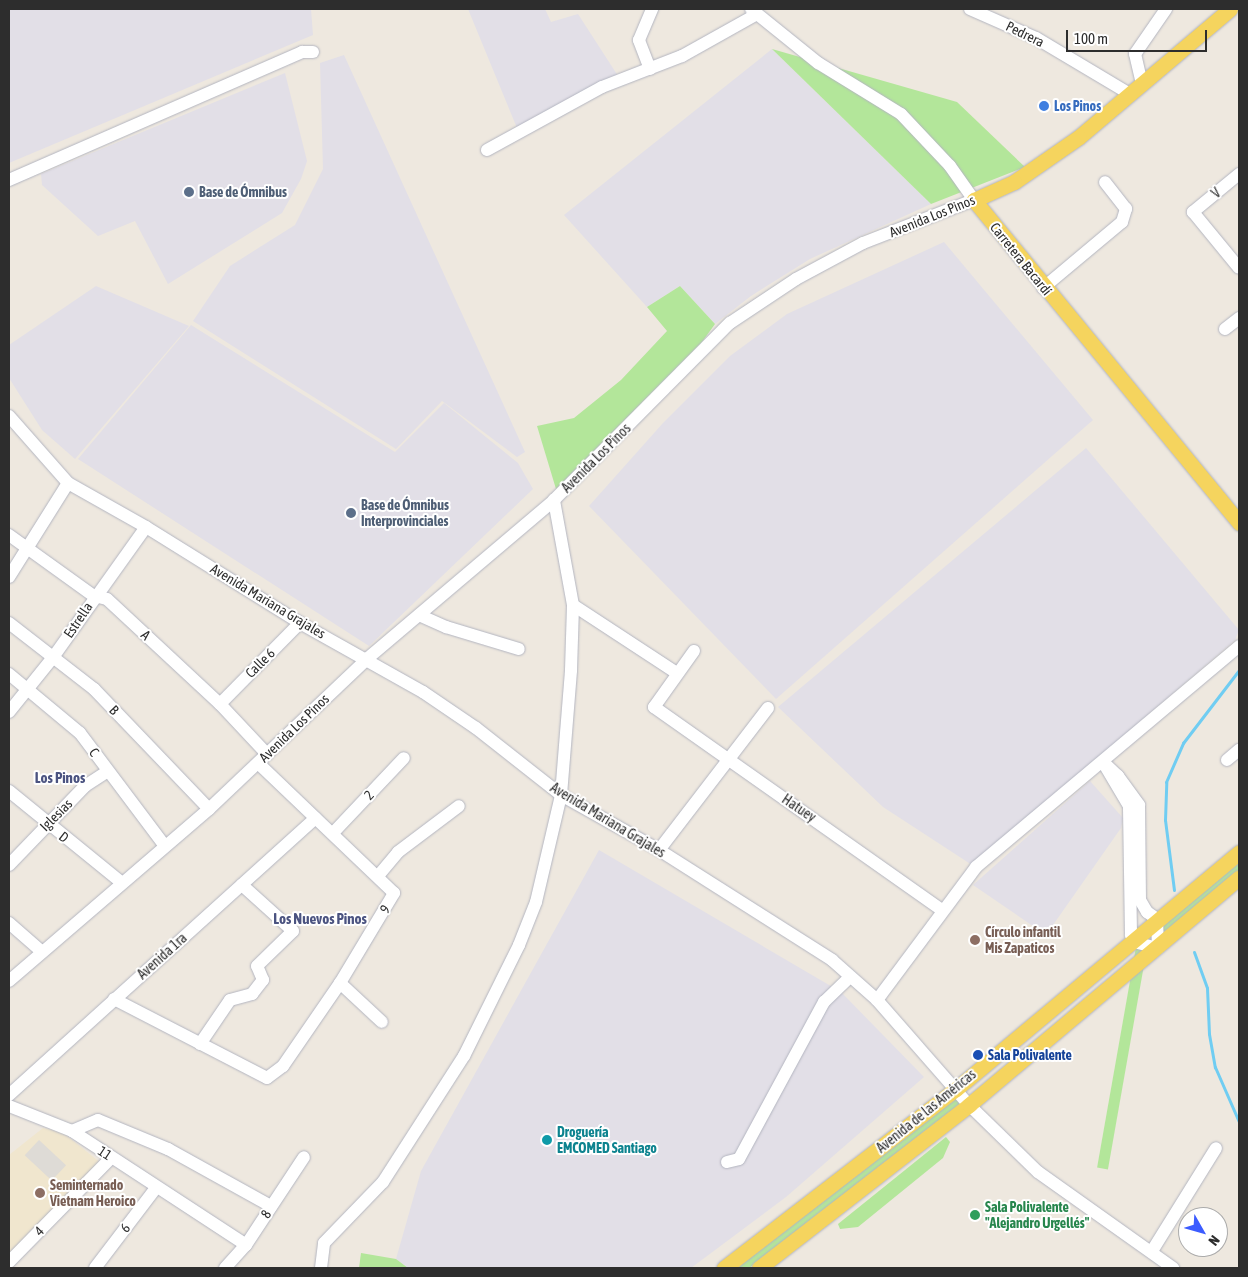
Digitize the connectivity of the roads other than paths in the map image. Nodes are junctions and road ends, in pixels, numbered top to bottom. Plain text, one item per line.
1 (652, 9) edge
2 (970, 9) edge
3 (1166, 9) edge
4 (1230, 9) edge
5 (754, 11) edge
6 (314, 52) dead end
7 (650, 69) junction
8 (1136, 89) junction
9 (486, 150) dead end
10 (1239, 174) edge
11 (9, 180) edge
12 (1105, 182) dead end
13 (974, 200) junction
14 (1239, 268) edge
15 (1043, 288) junction
16 (1239, 318) edge
17 (1225, 329) dead end
18 (9, 416) edge
19 (68, 483) junction
20 (554, 500) junction
21 (1239, 523) edge
22 (146, 527) junction
23 (9, 535) edge
24 (27, 548) junction
25 (9, 577) edge
26 (94, 596) junction
27 (573, 605) junction
28 (419, 615) junction
29 (9, 623) edge
30 (300, 623) junction
31 (1239, 646) edge
32 (519, 649) dead end
33 (694, 651) dead end
34 (54, 656) junction
35 (368, 658) junction
36 (677, 673) junction
37 (9, 674) edge
38 (28, 688) junction
39 (220, 704) junction
40 (768, 708) dead end
41 (9, 712) edge
42 (1239, 750) edge
43 (263, 758) junction
44 (404, 758) dead end
45 (726, 759) junction
46 (1227, 760) dead end
47 (1103, 762) junction
48 (108, 771) junction
49 (9, 791) edge
50 (561, 796) junction
51 (459, 806) dead end
52 (209, 809) junction
53 (316, 818) junction
54 (47, 823) junction
55 (333, 833) junction
56 (164, 845) junction
57 (659, 850) junction
58 (1239, 852) edge
59 (9, 865) edge
60 (378, 876) junction
61 (1239, 878) edge
62 (122, 882) junction
63 (242, 885) junction
64 (942, 910) junction
65 (1157, 921) junction
66 (9, 923) edge
67 (1134, 941) junction
68 (1158, 948) junction
69 (41, 951) junction
70 (850, 977) junction
71 (9, 981) edge
72 (340, 983) junction
73 (114, 999) junction
74 (877, 1000) junction
75 (382, 1022) dead end
76 (200, 1044) junction
77 (956, 1089) junction
78 (9, 1095) edge
79 (969, 1105) junction
80 (9, 1106) edge
81 (72, 1130) junction
82 (1216, 1148) dead end
83 (304, 1157) dead end
84 (111, 1158) junction
85 (727, 1162) dead end
86 (156, 1188) junction
87 (271, 1206) junction
88 (246, 1246) junction
89 (1152, 1251) junction
90 (9, 1262) edge
91 (95, 1268) edge
92 (225, 1268) edge
93 (320, 1268) edge
94 (724, 1268) edge
95 (759, 1268) edge
96 (1173, 1268) edge

1 - 7 street
2 - 8 street, Pedrera
3 - 8 street
4 - 8 main road, Avenida Los Pinos
5 - 7 street
5 - 13 street, Carretera Bacardí
6 - 11 street
7 - 9 street
8 - 13 main road, Avenida Los Pinos
10 - 14 street, V
12 - 15 street
13 - 15 main road, Carretera Bacardí
13 - 20 street, Avenida Los Pinos
15 - 21 main road, Carretera Bacardí
16 - 17 street
18 - 19 street, Avenida Mariana Grajales
19 - 22 street, Avenida Mariana Grajales
19 - 24 street
20 - 27 street
20 - 28 street, Avenida Los Pinos
22 - 26 street, Estrella
22 - 30 street, Avenida Mariana Grajales
23 - 24 street, A
24 - 25 street
24 - 26 street, A
26 - 34 street, Estrella
26 - 39 street, A
27 - 36 street
27 - 50 street
28 - 32 street
28 - 35 street, Avenida Los Pinos
29 - 34 street, B
30 - 35 street, Avenida Mariana Grajales
30 - 39 street, Calle 6
31 - 47 street
33 - 36 street
34 - 38 street, Estrella
34 - 52 street, B
35 - 43 street, Avenida Los Pinos
35 - 50 street, Avenida Mariana Grajales
36 - 45 street, Hatuey
37 - 38 street, C
38 - 41 street, Estrella
38 - 48 street, C
39 - 43 street, A
40 - 45 street
42 - 46 street
43 - 52 street, Avenida Los Pinos
43 - 53 street, 9
44 - 55 street, 2
45 - 57 street
45 - 64 street, Hatuey
47 - 64 street
47 - 65 street
47 - 67 street
48 - 54 street, Iglesias
48 - 56 street, C
49 - 54 street, D
50 - 57 street, Avenida Mariana Grajales
50 - 93 street
51 - 60 street
52 - 56 street, Avenida Los Pinos
53 - 55 street, 9
53 - 63 street, Avenida 1ra
54 - 59 street, Iglesias
54 - 62 street, D
55 - 60 street, 9
56 - 62 street, Avenida Los Pinos
57 - 70 street, Avenida Mariana Grajales
58 - 65 main road, Avenida de las Américas
60 - 72 street, 9
61 - 68 main road, Avenida de las Américas
62 - 69 street, Avenida Los Pinos
63 - 73 street, Avenida 1ra
63 - 76 street
64 - 74 street
65 - 67 main road, Avenida de las Américas
65 - 68 street
66 - 69 street
67 - 68 street
67 - 77 main road, Avenida de las Américas
68 - 79 main road, Avenida de las Américas
69 - 71 street, Avenida Los Pinos
70 - 74 street, Avenida Mariana Grajales
70 - 85 street
72 - 75 street
72 - 76 street, 9
73 - 76 street
73 - 78 street, Avenida 1ra
74 - 77 street, Avenida Mariana Grajales
77 - 79 street, Avenida Mariana Grajales
77 - 94 main road, Avenida de las Américas
79 - 89 street, Avenida Mariana Grajales
79 - 95 main road, Avenida de las Américas
80 - 81 street, 11
81 - 84 street, 11
81 - 87 street
82 - 89 street
83 - 87 street, 8
84 - 86 street, 11
84 - 90 street, 4
86 - 88 street, 11
86 - 91 street, 6
87 - 88 street, 8
88 - 92 street, 8
89 - 96 street, Avenida Mariana Grajales

